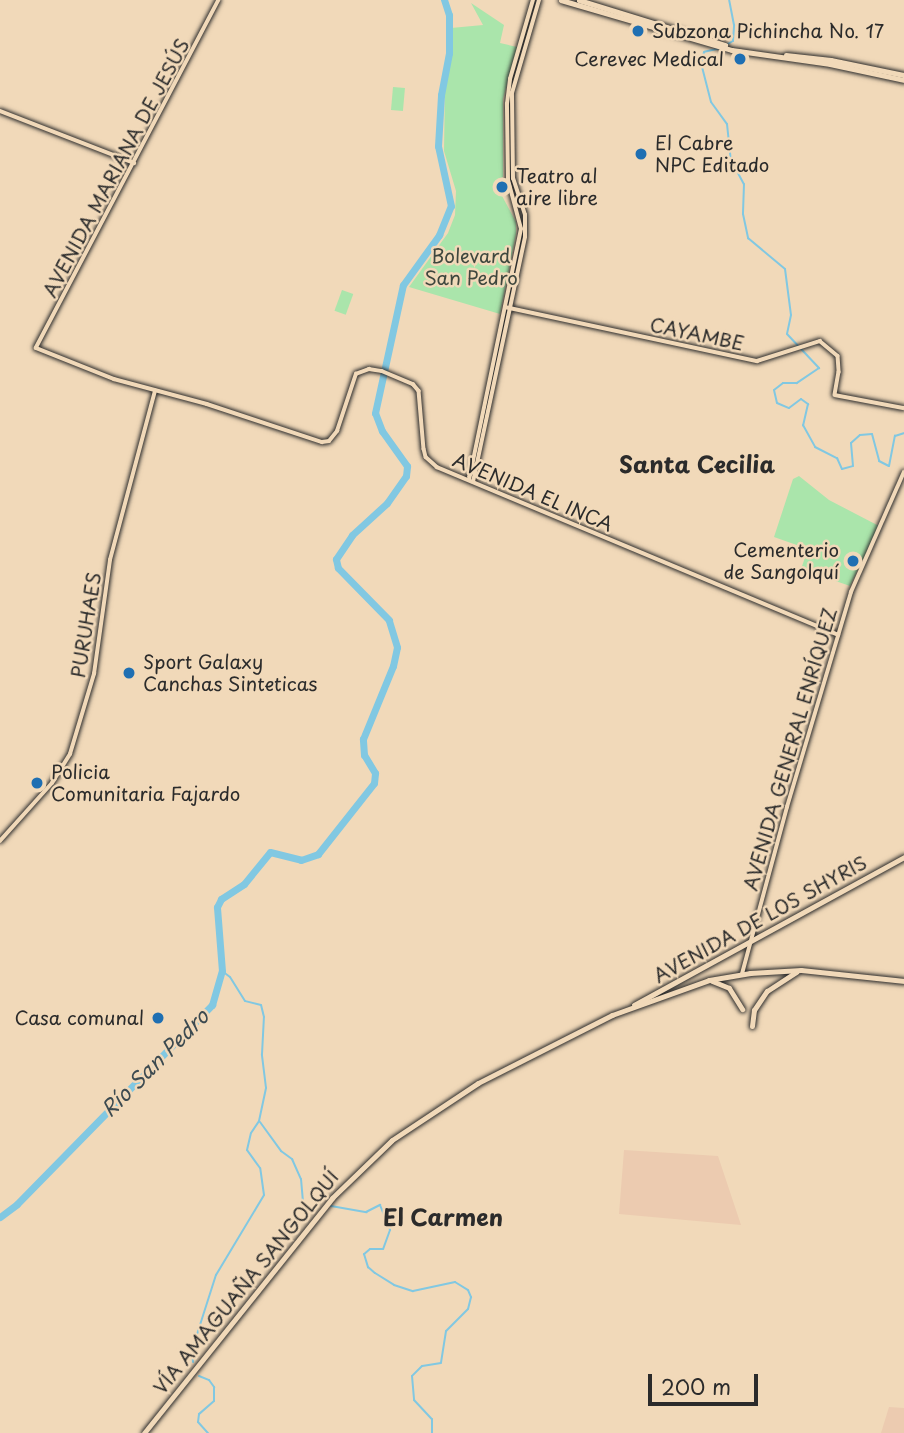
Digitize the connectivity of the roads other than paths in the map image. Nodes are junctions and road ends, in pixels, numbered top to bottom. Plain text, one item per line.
1 (219, 0) edge
2 (533, 0) edge
3 (539, 0) edge
4 (561, 0) edge
5 (579, 0) edge
6 (712, 43) junction
7 (904, 78) edge
8 (0, 111) edge
9 (134, 163) junction
10 (508, 307) junction
11 (36, 348) joint
12 (155, 391) junction
13 (904, 408) edge
14 (904, 472) edge
15 (471, 481) junction
16 (838, 635) junction
17 (0, 841) edge
18 (904, 857) edge
19 (750, 939) junction
20 (747, 961) junction
21 (801, 970) junction
22 (750, 973) junction
23 (742, 974) junction
24 (709, 980) junction
25 (904, 981) edge
26 (631, 1007) junction
27 (743, 1009) dead end
28 (752, 1026) dead end
29 (144, 1433) edge

1 - 9 street, AVENIDA MARIANA DE JESÚS
2 - 10 street
3 - 10 street
4 - 6 main road
5 - 6 main road
6 - 7 main road
8 - 9 street
9 - 11 street, AVENIDA MARIANA DE JESÚS
10 - 13 street, CAYAMBE
10 - 15 street
11 - 12 street, AVENIDA EL INCA
12 - 15 street, AVENIDA EL INCA
12 - 17 street, PURUHAES
14 - 16 street, AVENIDA GENERAL ENRÍQUEZ
15 - 16 street, AVENIDA EL INCA
16 - 19 street, AVENIDA GENERAL ENRÍQUEZ
18 - 19 main road, AVENIDA DE LOS SHYRIS
19 - 20 street, AVENIDA GENERAL ENRÍQUEZ
19 - 26 main road, AVENIDA DE LOS SHYRIS
20 - 22 street, AVENIDA GENERAL ENRÍQUEZ
20 - 23 street, AVENIDA GENERAL ENRÍQUEZ
21 - 22 highway, VÍA AMAGUAÑA SANGOLQUÍ
21 - 25 highway, VÍA AMAGUAÑA SANGOLQUÍ
21 - 28 highway
22 - 23 highway, VÍA AMAGUAÑA SANGOLQUÍ
23 - 24 highway, VÍA AMAGUAÑA SANGOLQUÍ
24 - 26 highway, VÍA AMAGUAÑA SANGOLQUÍ
24 - 27 highway
26 - 29 highway, VÍA AMAGUAÑA SANGOLQUÍ

